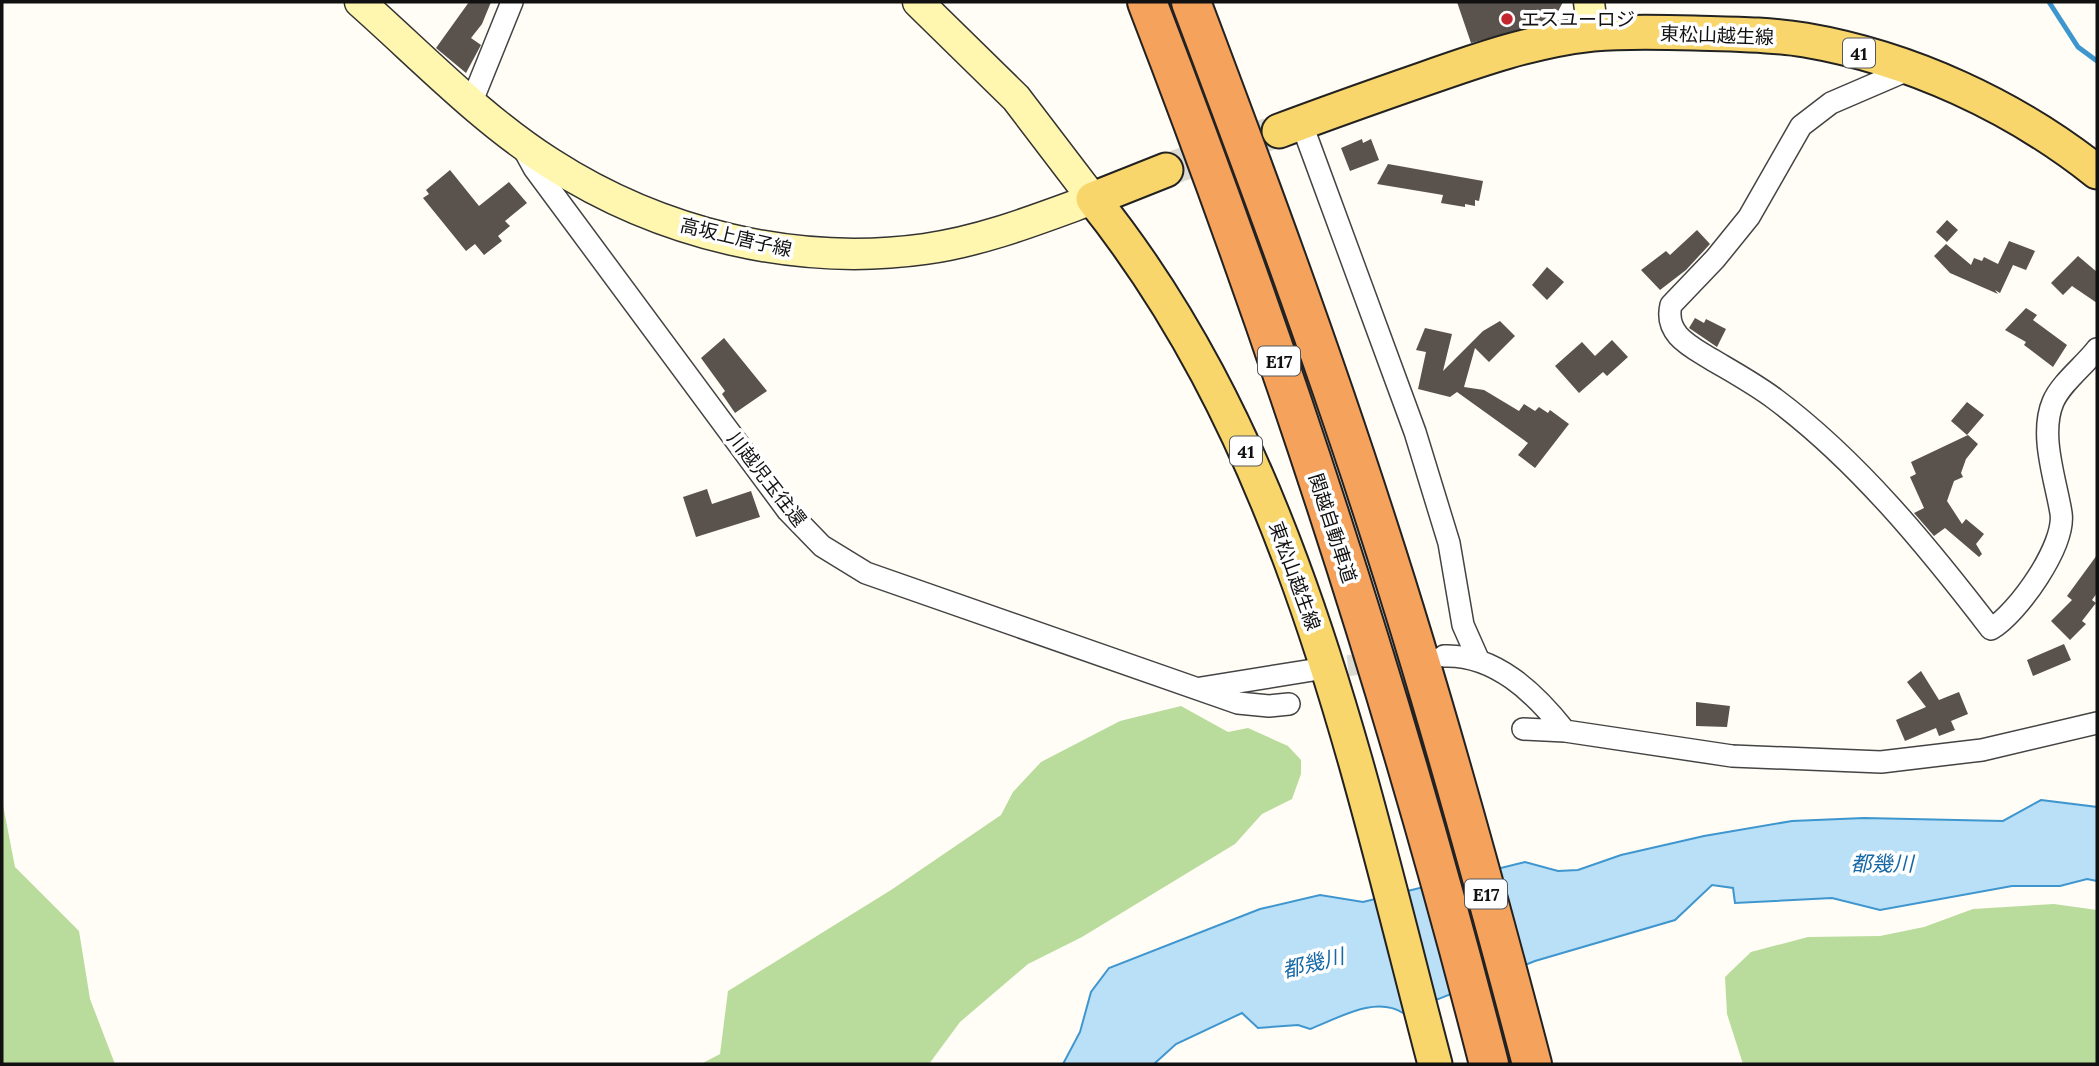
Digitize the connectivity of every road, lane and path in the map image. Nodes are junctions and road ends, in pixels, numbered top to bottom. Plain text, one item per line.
1 (360, 2) edge
2 (512, 2) edge
3 (918, 2) edge
4 (1147, 2) edge
5 (1191, 2) edge
6 (1591, 18) edge
7 (1910, 69) junction
8 (472, 101) junction
9 (1290, 126) joint
10 (521, 143) junction
11 (1166, 170) tunnel mouth
12 (2097, 172) edge
13 (1093, 199) junction
14 (2097, 349) edge
15 (1444, 656) tunnel mouth
16 (1479, 661) junction
17 (1313, 670) tunnel mouth
18 (1200, 689) junction
19 (1289, 704) dead end
20 (2097, 723) edge
21 (1522, 729) dead end
22 (1565, 731) junction
23 (1435, 1064) edge
24 (1489, 1064) edge
25 (1532, 1064) edge

1 - 8 main road, 高坂上唐子線
2 - 8 street
3 - 13 main road
4 - 24 highway, 関越自動車道 / E17
5 - 25 highway, E17
6 - 7 main road, 東松山越生線 / 41
6 - 9 main road, 東松山越生線 / 41
7 - 12 main road, 東松山越生線 / 41
7 - 14 street
8 - 10 main road, 高坂上唐子線
9 - 16 street
10 - 13 main road, 高坂上唐子線
10 - 18 street, 川越児玉往還
11 - 13 main road
13 - 23 main road, 東松山越生線 / 41
15 - 16 street
16 - 22 street
17 - 18 street
18 - 19 street, 川越児玉往還
20 - 22 street
21 - 22 street

